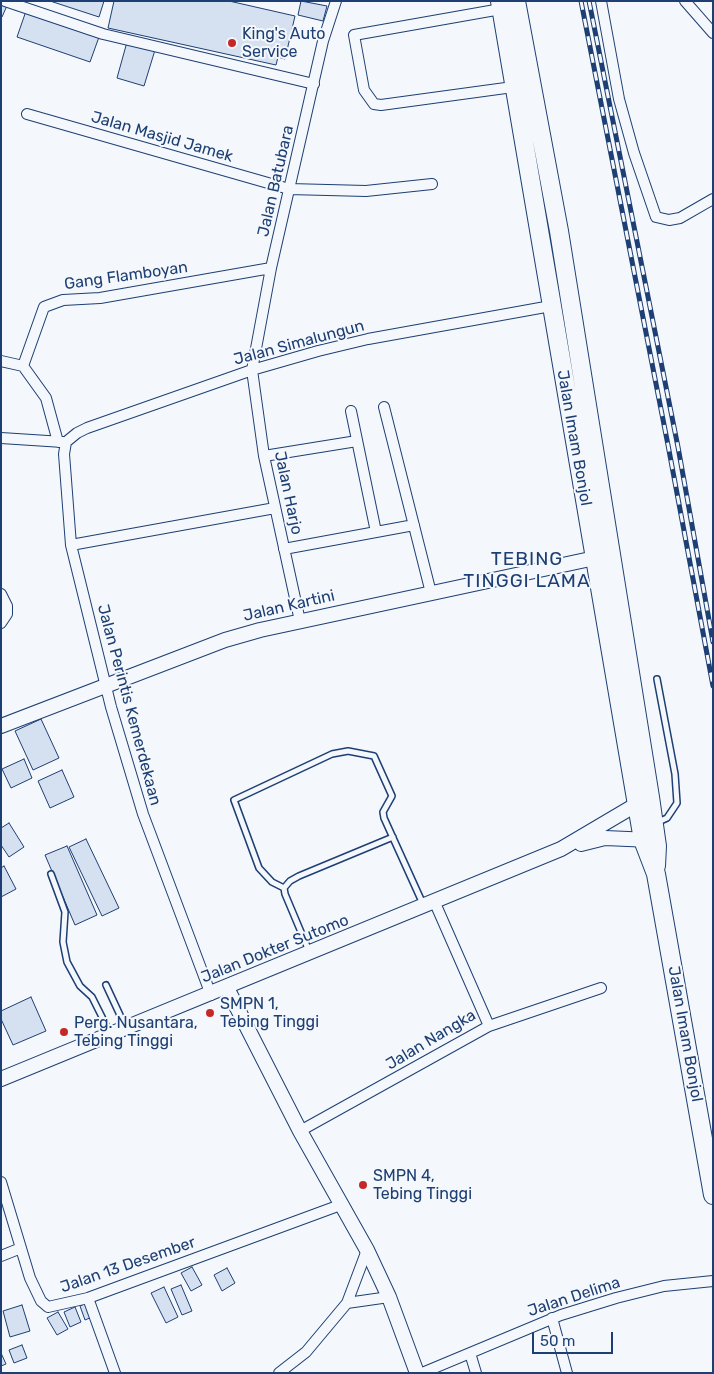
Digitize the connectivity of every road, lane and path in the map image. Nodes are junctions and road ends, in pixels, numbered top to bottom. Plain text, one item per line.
1 (5, 1) edge
2 (336, 1) edge
3 (601, 1) edge
4 (685, 1) edge
5 (505, 4) edge
6 (713, 32) edge
7 (314, 84) junction
8 (513, 87) junction
9 (27, 114) dead end
10 (432, 184) dead end
11 (289, 189) junction
12 (713, 199) edge
13 (271, 268) junction
14 (551, 306) junction
15 (1, 361) edge
16 (23, 366) junction
17 (252, 370) junction
18 (384, 407) dead end
19 (351, 411) dead end
20 (1, 438) edge
21 (62, 442) junction
22 (357, 442) junction
23 (264, 456) junction
24 (276, 508) junction
25 (414, 525) junction
26 (376, 532) junction
27 (71, 545) junction
28 (284, 549) junction
29 (603, 557) junction
30 (431, 593) junction
31 (1, 594) edge
32 (300, 621) junction
33 (1, 623) edge
34 (657, 679) dead end
35 (106, 684) junction
36 (1, 726) edge
37 (643, 800) junction
38 (651, 835) junction
39 (393, 836) junction
40 (561, 849) junction
41 (51, 874) dead end
42 (284, 888) junction
43 (430, 905) junction
44 (310, 954) junction
45 (106, 985) dead end
46 (227, 988) junction
47 (601, 988) dead end
48 (211, 995) junction
49 (489, 1026) junction
50 (127, 1029) junction
51 (111, 1036) junction
52 (1, 1079) edge
53 (300, 1131) junction
54 (1, 1182) edge
55 (713, 1195) edge
56 (343, 1204) junction
57 (21, 1248) junction
58 (368, 1250) junction
59 (1, 1256) edge
60 (713, 1281) edge
61 (389, 1297) junction
62 (88, 1298) junction
63 (347, 1303) junction
64 (552, 1318) junction
65 (470, 1353) junction
66 (115, 1373) edge
67 (279, 1373) edge
68 (417, 1373) edge
69 (422, 1373) edge
70 (476, 1373) edge
71 (567, 1373) edge

1 - 7 street
2 - 7 street, Jalan Batubara
3 - 12 street
4 - 6 street
5 - 8 highway, Jalan Imam Bonjol
5 - 8 street
5 - 29 highway, Jalan Imam Bonjol
7 - 11 street, Jalan Batubara
8 - 14 highway, Jalan Imam Bonjol
9 - 11 street, Jalan Masjid Jamek
10 - 11 street, Jalan Masjid Jamek
11 - 13 street, Jalan Batubara
13 - 16 street, Gang Flamboyan
13 - 17 street, Jalan Batubara
14 - 17 street, Jalan Simalungun
14 - 29 highway, Jalan Imam Bonjol
15 - 16 street
16 - 21 street
17 - 21 street, Jalan Simalungun
17 - 23 street, Jalan Harjo
18 - 25 street
19 - 22 street
20 - 21 street
21 - 27 street, Jalan Perintis Kemerdekaan
22 - 23 street
22 - 26 street
23 - 24 street, Jalan Harjo
24 - 27 street
24 - 28 street, Jalan Harjo
25 - 26 street
25 - 30 street
26 - 28 street
27 - 35 street, Jalan Perintis Kemerdekaan
28 - 32 street, Jalan Harjo
29 - 30 street, Jalan Kartini
29 - 37 highway, Jalan Imam Bonjol
30 - 32 street, Jalan Kartini
31 - 33 street
32 - 35 street, Jalan Kartini
34 - 38 lane
35 - 36 street, Jalan Kartini
35 - 48 street, Jalan Perintis Kemerdekaan
37 - 38 highway, Jalan Imam Bonjol
37 - 40 street, Jalan Dokter Sutomo
38 - 40 street, Jalan Dokter Sutomo
38 - 55 highway, Jalan Imam Bonjol
39 - 42 lane
39 - 42 lane
39 - 43 lane
40 - 43 street, Jalan Dokter Sutomo
41 - 51 lane
42 - 44 lane
43 - 44 street, Jalan Dokter Sutomo
43 - 49 street, Jalan Nangka
44 - 46 street, Jalan Dokter Sutomo
45 - 50 lane
46 - 48 street, Jalan Dokter Sutomo
46 - 53 street
47 - 49 street
48 - 50 street, Jalan Dokter Sutomo
49 - 53 street, Jalan Nangka
50 - 51 street, Jalan Dokter Sutomo
51 - 52 street, Jalan Dokter Sutomo
53 - 56 street
54 - 57 street, Jalan 13 Desember
56 - 58 street
56 - 62 street, Jalan 13 Desember
57 - 59 street
57 - 62 street, Jalan 13 Desember
58 - 61 street
58 - 63 street
60 - 64 street, Jalan Delima
61 - 63 street
61 - 68 street
62 - 66 street
63 - 67 street
64 - 65 street, Jalan Delima
64 - 71 street
65 - 69 street, Jalan Delima
65 - 70 street

